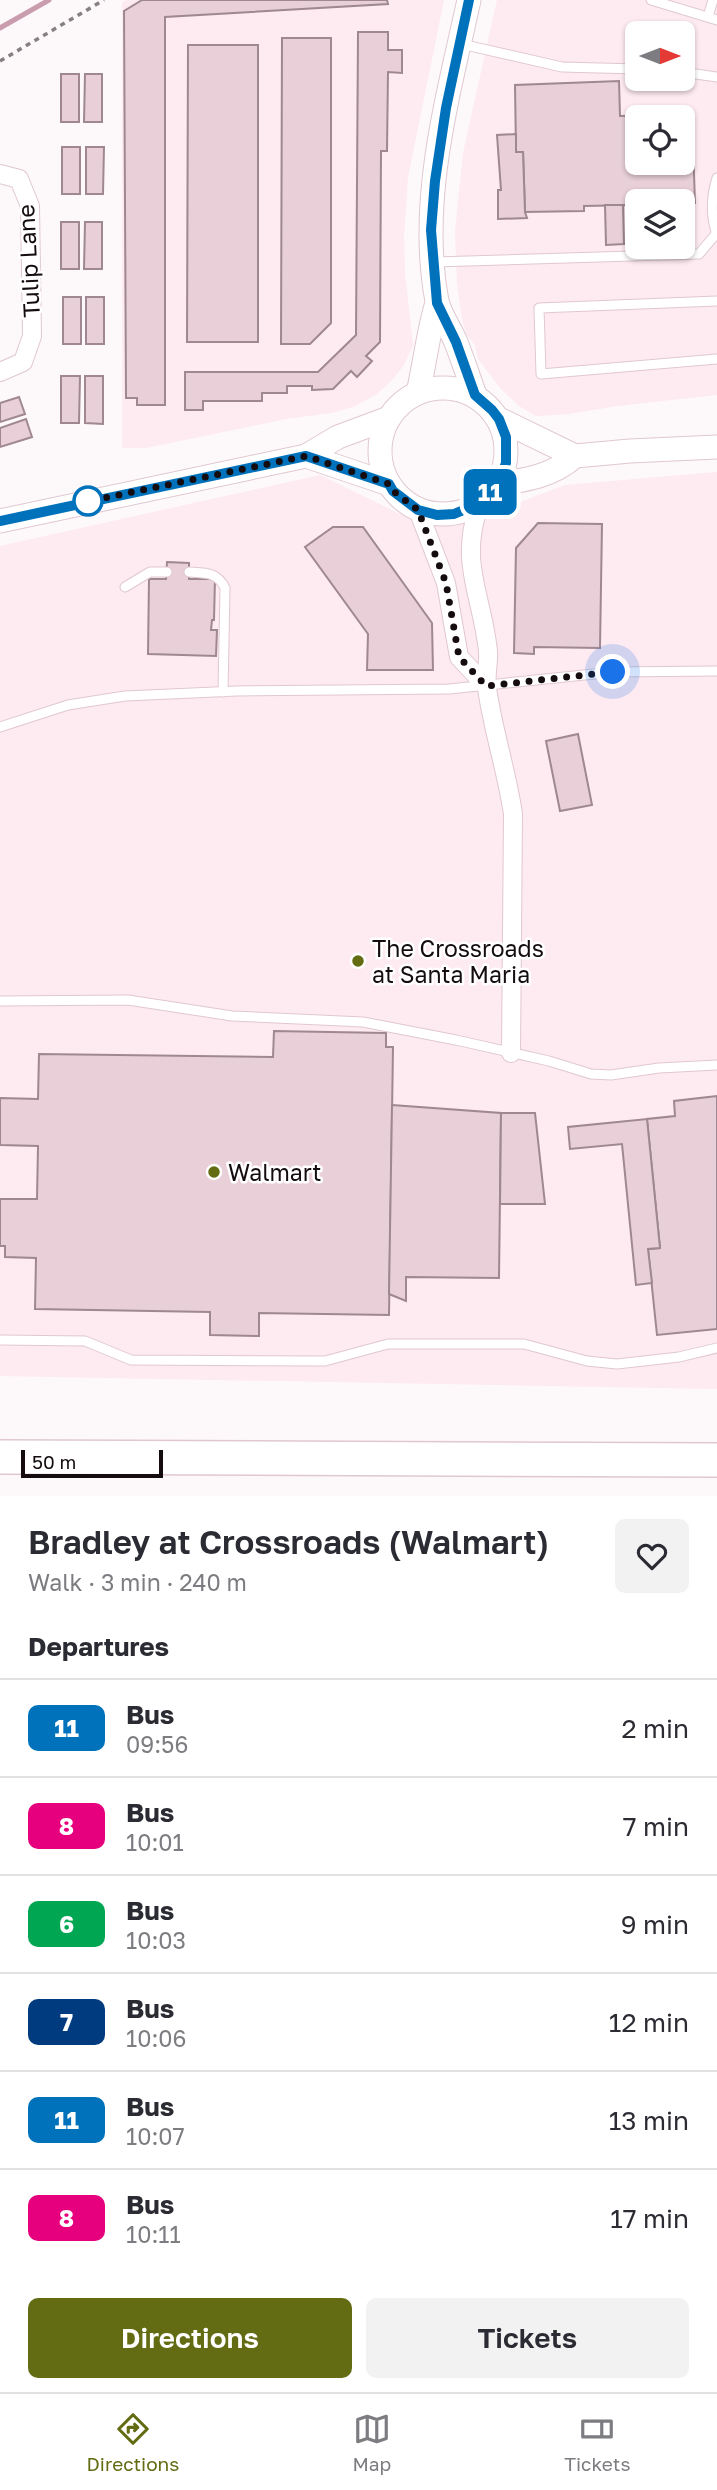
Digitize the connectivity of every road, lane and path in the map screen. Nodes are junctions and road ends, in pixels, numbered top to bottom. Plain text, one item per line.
1 (104, 0) edge
2 (469, 0) edge
3 (651, 0) edge
4 (713, 0) edge
5 (713, 18) edge
6 (459, 44) junction
7 (0, 61) edge
8 (625, 68) edge
9 (695, 74) edge
10 (717, 77) edge
11 (0, 174) edge
12 (717, 178) edge
13 (717, 235) edge
14 (434, 262) junction
15 (717, 301) edge
16 (437, 303) junction
17 (717, 359) edge
18 (0, 372) edge
19 (418, 393) junction
20 (475, 395) junction
21 (389, 418) junction
22 (499, 419) junction
23 (717, 447) edge
24 (306, 456) junction
25 (575, 456) junction
26 (389, 484) junction
27 (498, 484) junction
28 (480, 503) junction
29 (418, 510) junction
30 (0, 521) edge
31 (167, 572) dead end
32 (189, 572) dead end
33 (125, 587) dead end
34 (717, 671) edge
35 (486, 686) junction
36 (223, 692) junction
37 (0, 727) edge
38 (0, 1001) edge
39 (511, 1053) junction
40 (717, 1065) edge
41 (0, 1340) edge
42 (717, 1348) edge
43 (717, 1453) edge
44 (0, 1457) edge
45 (604, 1459) junction
46 (717, 1460) edge

1 - 7 path
2 - 6 street
3 - 5 lane
4 - 5 lane
6 - 8 lane
6 - 14 street
9 - 10 lane
11 - 18 street, Tulip Lane
12 - 13 lane
13 - 14 lane
14 - 16 street
15 - 17 lane
16 - 19 street
16 - 20 street
19 - 20 street
19 - 21 street
20 - 22 street
21 - 24 street
21 - 26 street
22 - 25 street
22 - 27 street
23 - 25 street
24 - 26 street
24 - 30 street
25 - 27 street
26 - 29 street
27 - 28 street
28 - 29 street
28 - 35 street
29 - 35 street
31 - 33 lane
32 - 36 lane
34 - 35 lane
35 - 36 lane
35 - 39 street
36 - 37 lane
38 - 39 lane
39 - 40 lane
41 - 42 lane
43 - 45 highway
44 - 45 highway
45 - 46 highway

